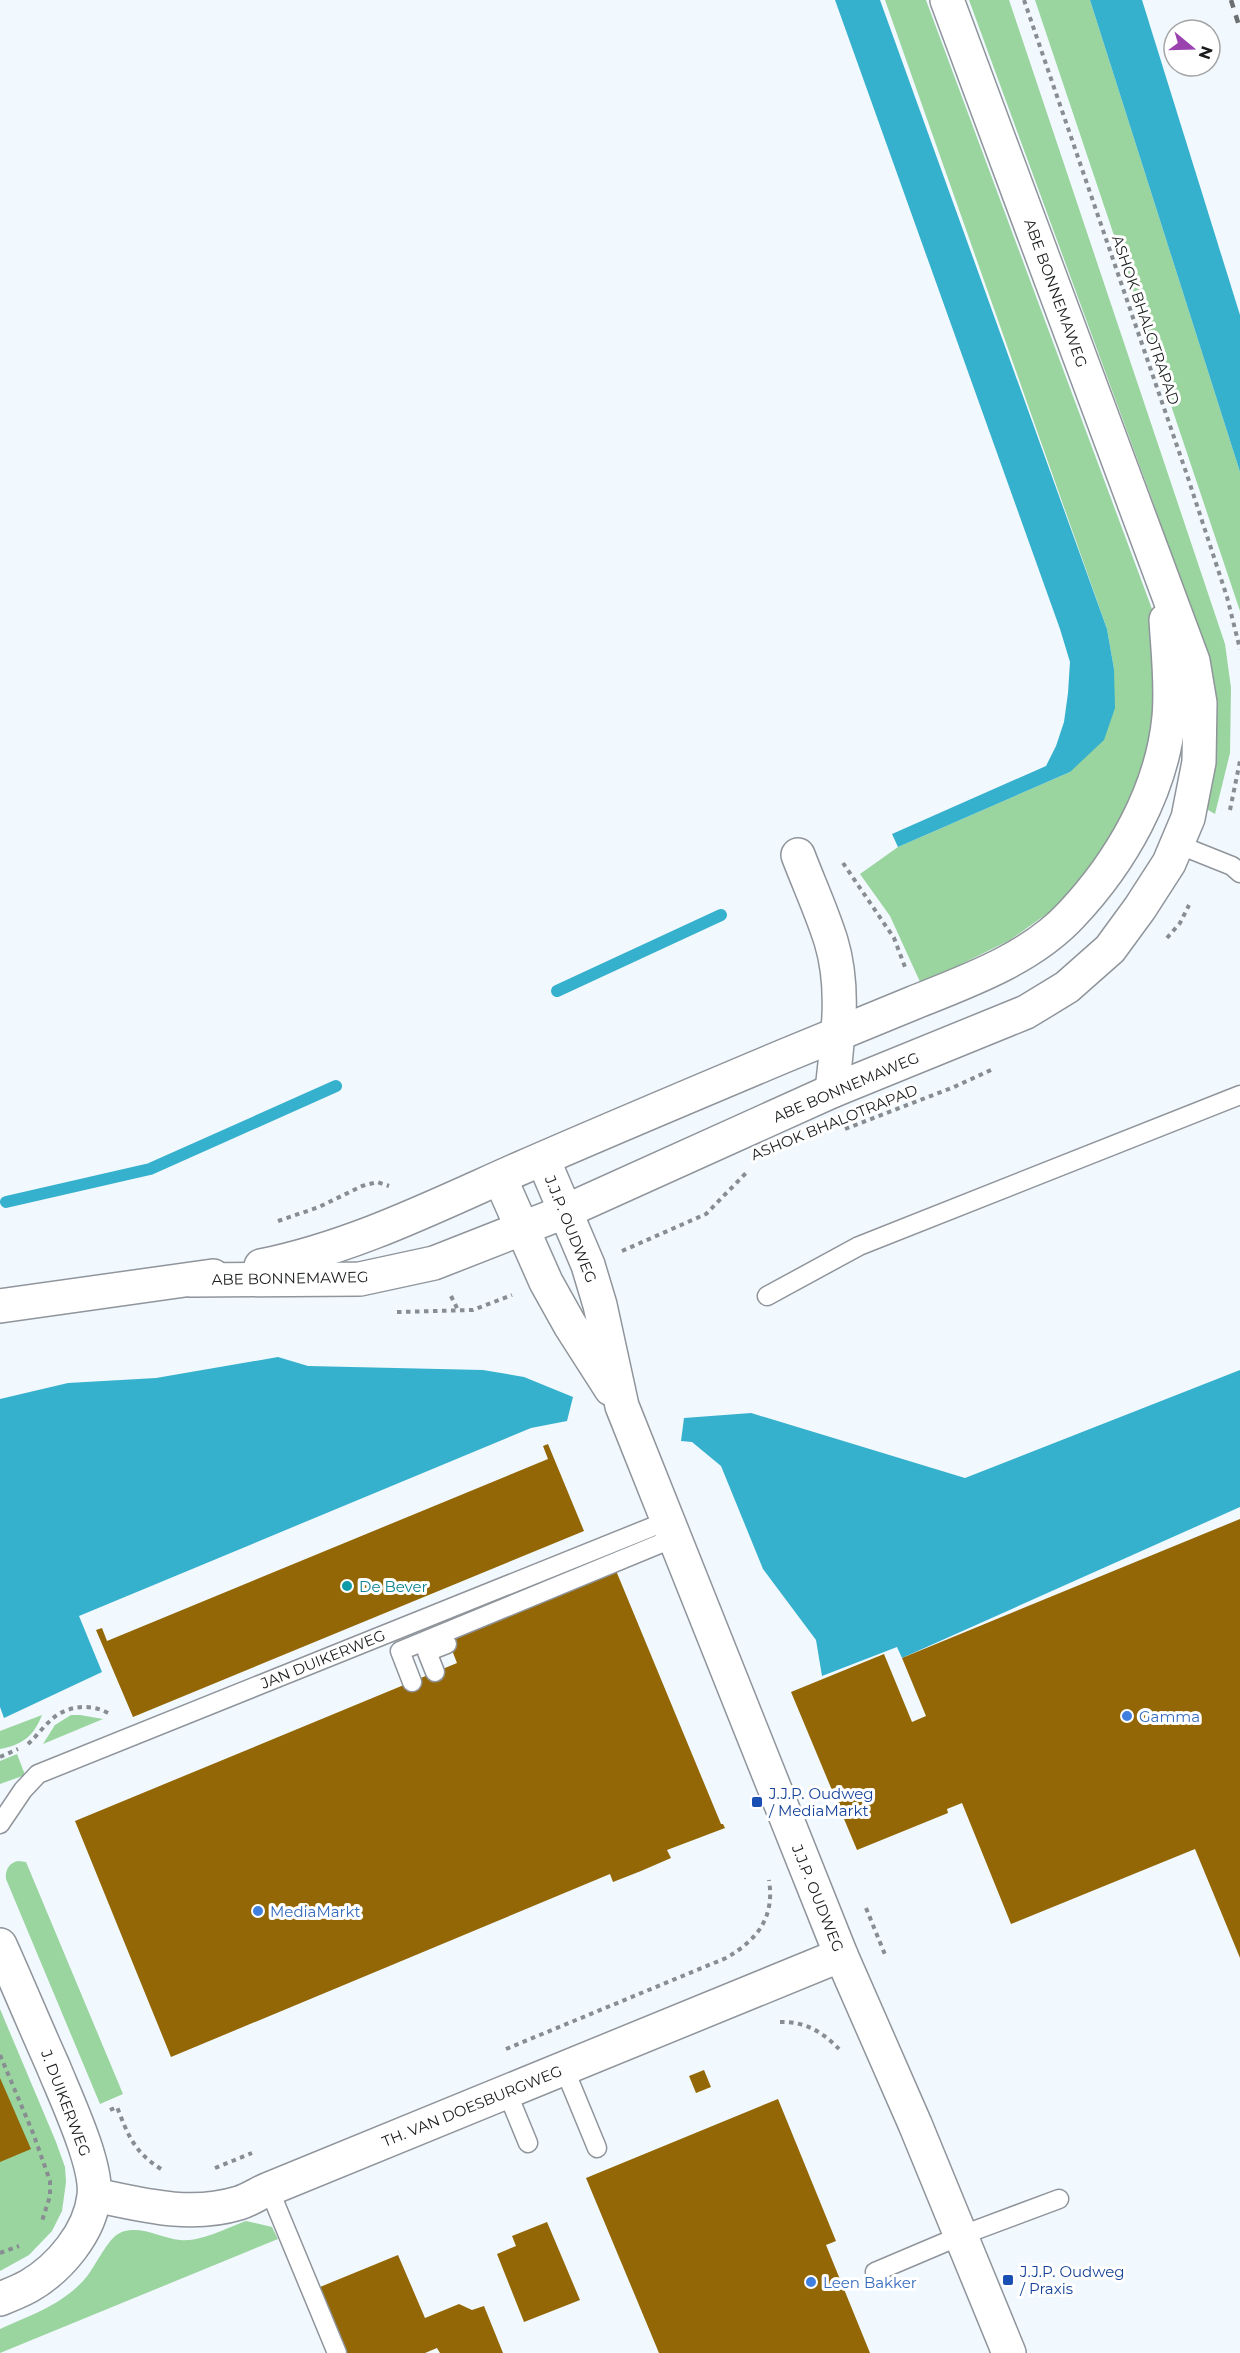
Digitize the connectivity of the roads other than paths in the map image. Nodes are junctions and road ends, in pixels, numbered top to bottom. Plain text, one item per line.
1 (948, 0) edge
2 (1164, 585) junction
3 (1177, 844) junction
4 (798, 855) dead end
5 (1240, 873) edge
6 (838, 1034) junction
7 (832, 1091) junction
8 (1240, 1095) edge
9 (543, 1159) junction
10 (500, 1178) junction
11 (564, 1212) junction
12 (523, 1229) junction
13 (191, 1280) junction
14 (767, 1296) dead end
15 (0, 1306) edge
16 (622, 1406) junction
17 (673, 1536) junction
18 (435, 1672) dead end
19 (412, 1682) dead end
20 (0, 1824) edge
21 (0, 1945) edge
22 (841, 1955) junction
23 (564, 2068) junction
24 (507, 2092) junction
25 (528, 2143) dead end
26 (597, 2148) dead end
27 (269, 2189) junction
28 (95, 2195) junction
29 (1059, 2199) dead end
30 (960, 2236) junction
31 (875, 2272) dead end
32 (0, 2299) edge
33 (337, 2353) edge
34 (1009, 2353) edge

1 - 2 street, ABE BONNEMAWEG
2 - 3 street, ABE BONNEMAWEG
2 - 6 street, ABE BONNEMAWEG
3 - 5 lane
3 - 7 street, ABE BONNEMAWEG
4 - 6 street
6 - 7 street
6 - 9 street, ABE BONNEMAWEG
7 - 11 street, ABE BONNEMAWEG
8 - 14 lane
9 - 10 street, ABE BONNEMAWEG
9 - 11 street, J.J.P. OUDWEG
10 - 12 street, J.J.P. OUDWEG
10 - 13 street, ABE BONNEMAWEG
11 - 12 street, ABE BONNEMAWEG
11 - 16 street, J.J.P. OUDWEG
12 - 13 street, ABE BONNEMAWEG
12 - 16 street, J.J.P. OUDWEG
13 - 15 street, ABE BONNEMAWEG
16 - 17 street, J.J.P. OUDWEG
17 - 18 lane
17 - 19 lane
17 - 20 lane, JAN DUIKERWEG
17 - 22 street, J.J.P. OUDWEG
21 - 28 street, J. DUIKERWEG
22 - 23 street, TH. VAN DOESBURGWEG
22 - 30 street, J.J.P. OUDWEG
23 - 24 street, TH. VAN DOESBURGWEG
23 - 26 lane
24 - 25 lane
24 - 27 street, TH. VAN DOESBURGWEG
27 - 28 street, TH. VAN DOESBURGWEG
27 - 33 lane
28 - 32 street, J. DUIKERWEG
29 - 30 lane
30 - 31 lane
30 - 34 street, J.J.P. OUDWEG

